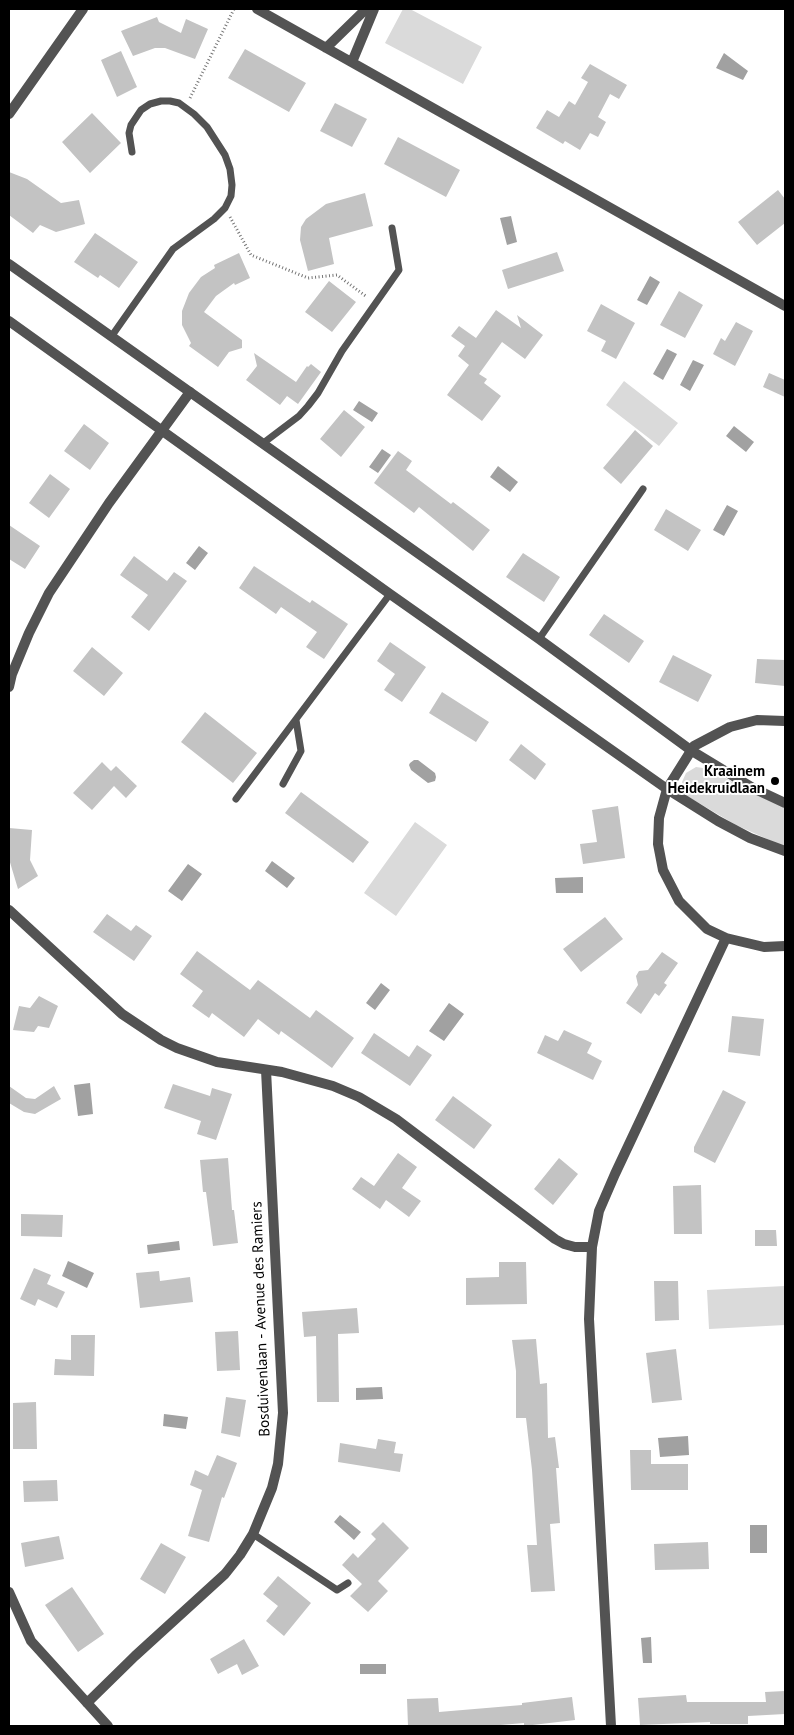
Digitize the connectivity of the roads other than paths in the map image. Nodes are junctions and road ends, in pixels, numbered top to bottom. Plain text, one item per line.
1 (83, 9) edge
2 (257, 9) edge
3 (366, 9) edge
4 (374, 9) edge
5 (326, 48) junction
6 (352, 62) junction
7 (9, 114) edge
8 (132, 152) dead end
9 (392, 228) dead end
10 (9, 264) edge
11 (785, 306) edge
12 (9, 321) edge
13 (111, 337) junction
14 (190, 392) junction
15 (163, 431) junction
16 (262, 444) junction
17 (642, 489) dead end
18 (390, 594) junction
19 (539, 639) junction
20 (9, 687) edge
21 (296, 720) junction
22 (785, 721) edge
23 (692, 751) junction
24 (283, 784) dead end
25 (667, 789) junction
26 (236, 799) dead end
27 (785, 803) edge
28 (785, 852) edge
29 (9, 910) edge
30 (726, 938) junction
31 (785, 946) edge
32 (266, 1070) junction
33 (592, 1247) junction
34 (253, 1534) junction
35 (348, 1583) dead end
36 (9, 1592) edge
37 (87, 1703) junction
38 (108, 1726) edge
39 (610, 1726) edge

1 - 7 street
2 - 5 street
3 - 5 street
4 - 6 street
5 - 6 street
6 - 11 street
8 - 13 lane
9 - 16 lane
10 - 13 street
12 - 15 street
13 - 14 street
14 - 15 street
14 - 16 street
15 - 18 street
15 - 20 street
16 - 19 street
17 - 19 lane
18 - 21 lane
18 - 25 street
19 - 23 street
21 - 24 lane
21 - 26 lane
22 - 23 street
23 - 25 street
23 - 27 street
25 - 28 street
25 - 30 street
29 - 32 street
30 - 31 street
30 - 33 street
32 - 33 street
32 - 34 street, Bosduivenlaan - Avenue des Ramiers
33 - 39 street
34 - 35 lane
34 - 37 street, Bosduivenlaan - Avenue des Ramiers
36 - 37 street
37 - 38 street

